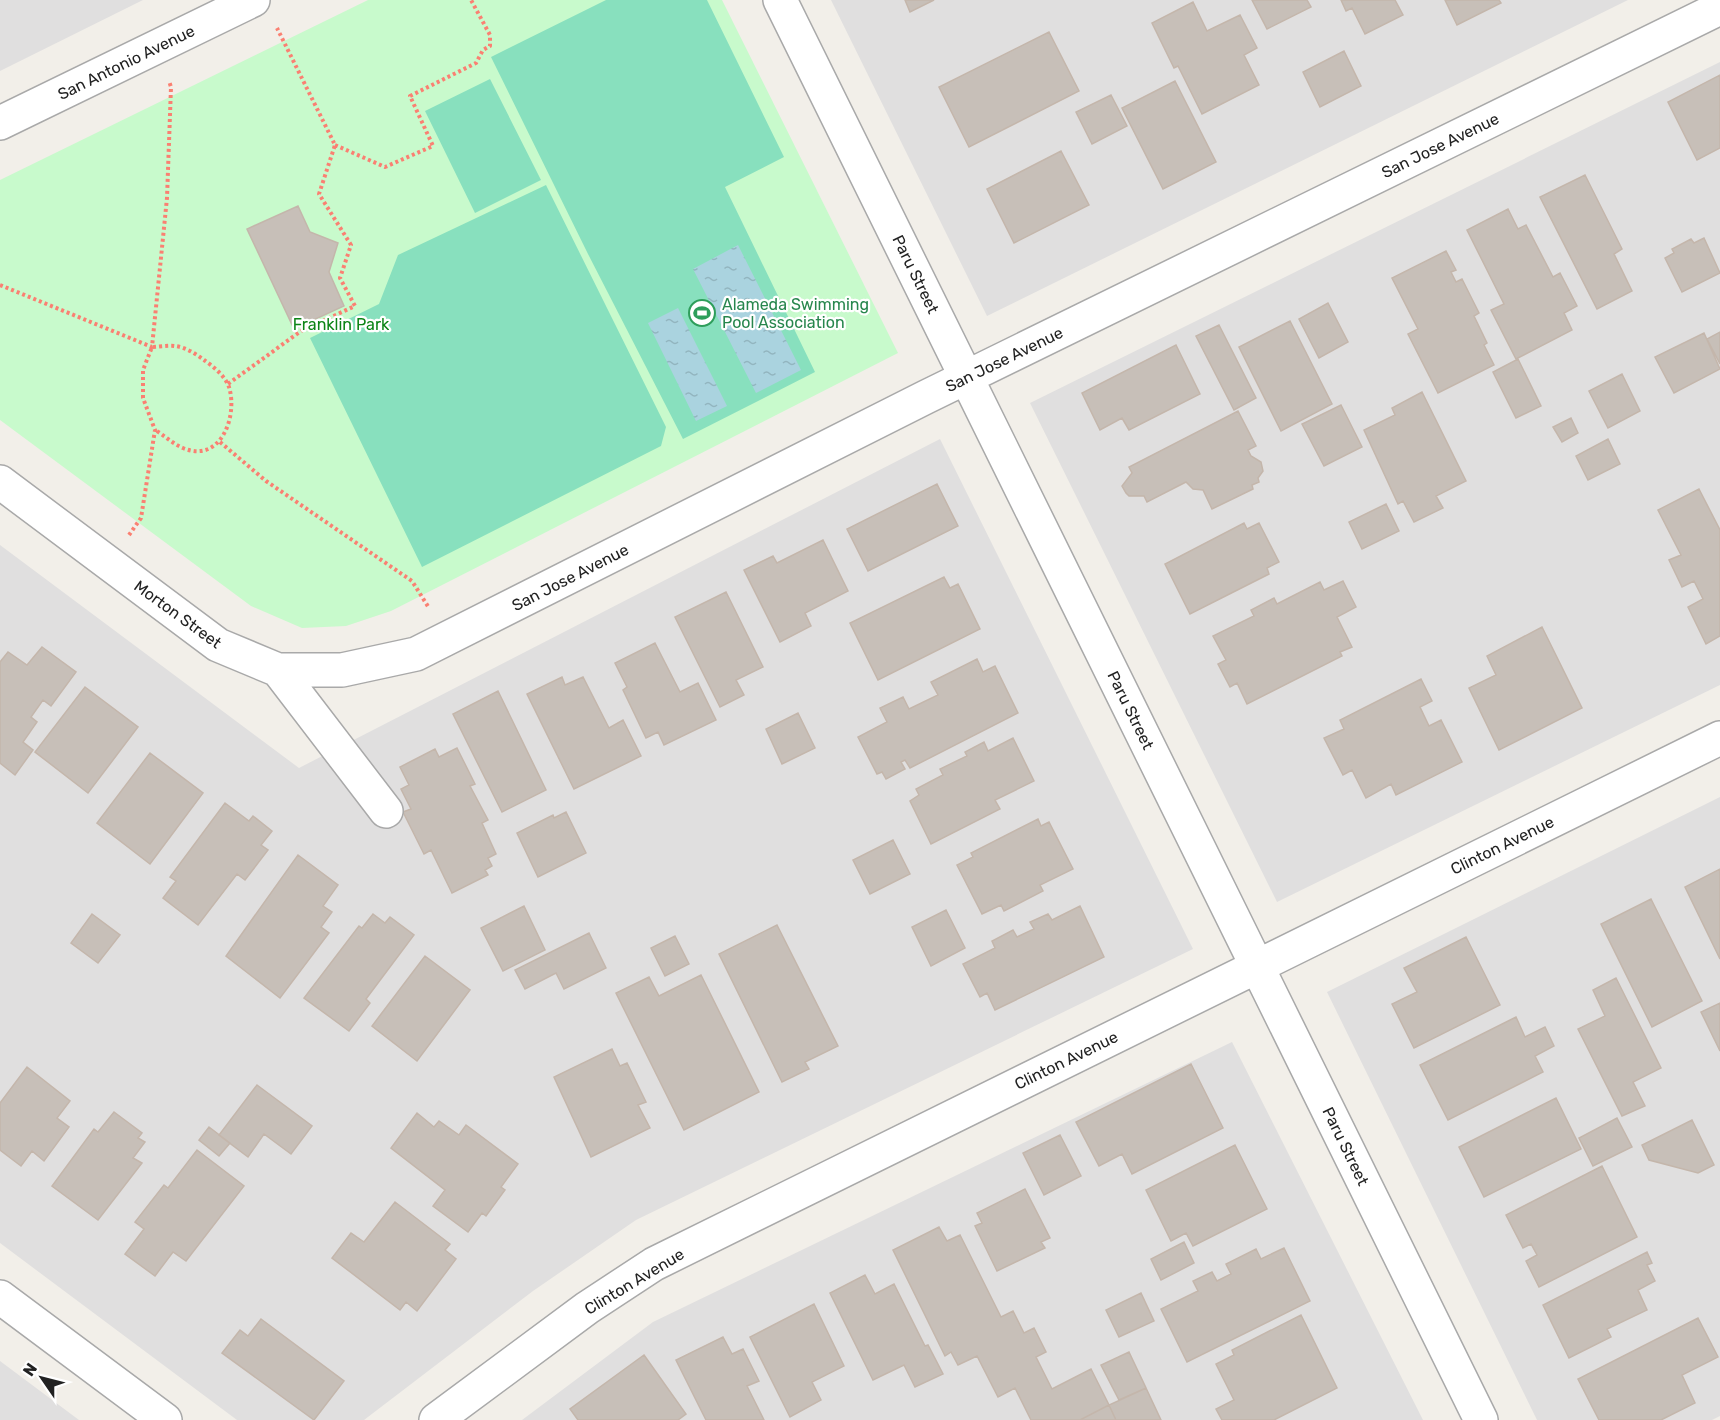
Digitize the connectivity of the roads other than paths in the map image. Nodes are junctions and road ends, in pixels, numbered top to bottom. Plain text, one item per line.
1 (780, 0) edge
2 (1720, 8) edge
3 (264, 10) edge
4 (0, 123) edge
5 (967, 377) junction
6 (0, 482) edge
7 (278, 670) junction
8 (1720, 738) edge
9 (386, 811) dead end
10 (1257, 966) junction
11 (0, 1297) edge
12 (165, 1420) edge
13 (436, 1420) edge
14 (1481, 1420) edge

1 - 5 street, Paru Street
2 - 5 street, San Jose Avenue
3 - 4 street, San Antonio Avenue
5 - 7 street, San Jose Avenue
5 - 10 street, Paru Street
6 - 7 street, Morton Street
7 - 9 street, Morton Street
8 - 10 street, Clinton Avenue
10 - 13 street, Clinton Avenue
10 - 14 street, Paru Street
11 - 12 street

